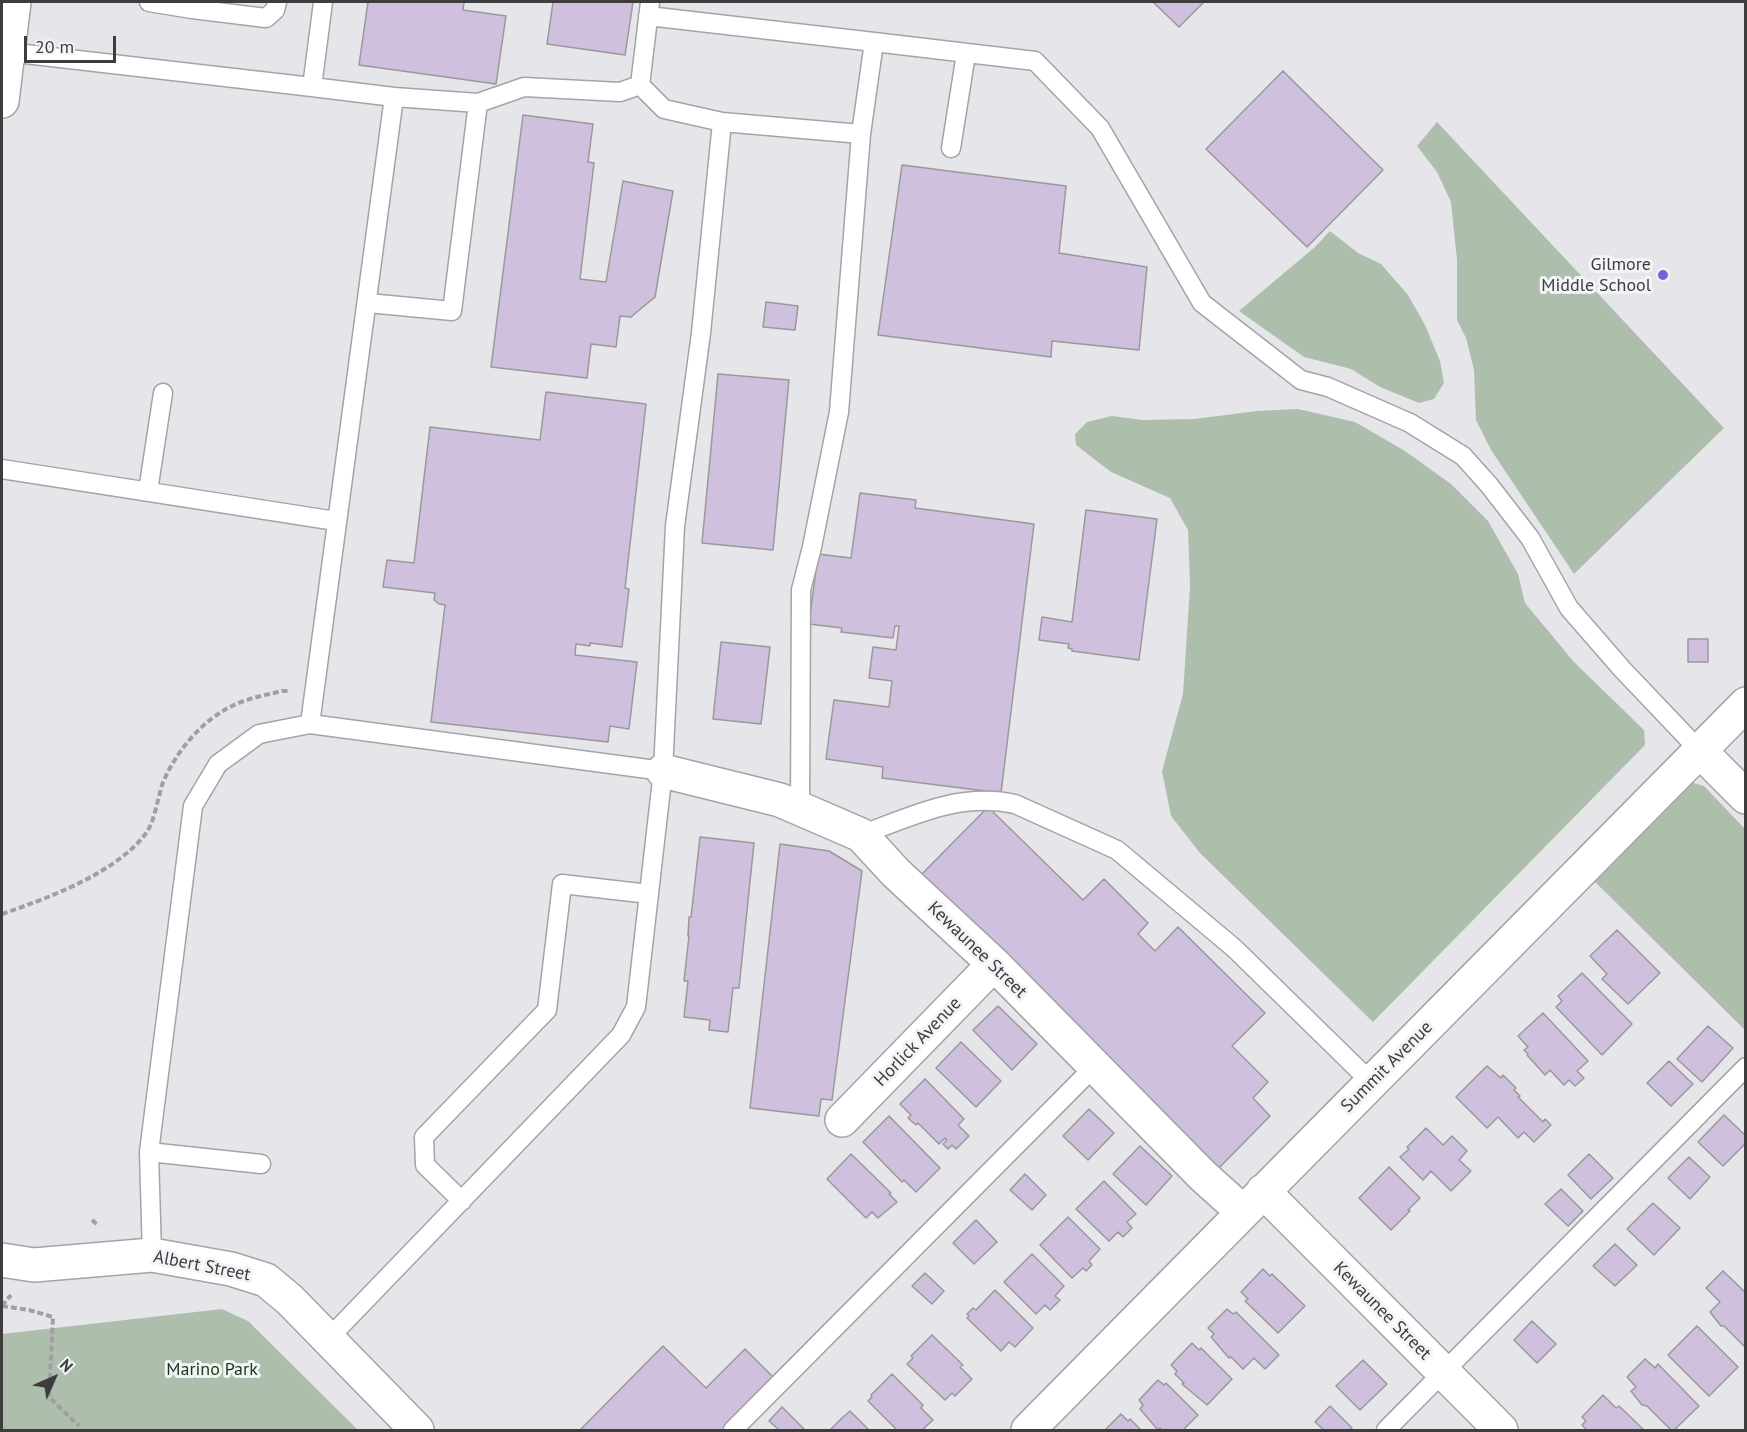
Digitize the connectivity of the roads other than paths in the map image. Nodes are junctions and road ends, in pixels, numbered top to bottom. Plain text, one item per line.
1 (14, 2) edge
2 (149, 2) edge
3 (277, 2) edge
4 (323, 2) edge
5 (649, 9) edge
6 (874, 42) junction
7 (8, 52) junction
8 (966, 54) junction
9 (640, 85) junction
10 (312, 87) junction
11 (394, 97) junction
12 (2, 100) edge
13 (478, 103) junction
14 (722, 122) junction
15 (861, 134) junction
16 (951, 148) dead end
17 (368, 303) junction
18 (164, 393) dead end
19 (2, 469) edge
20 (148, 491) junction
21 (336, 520) junction
22 (1746, 704) edge
23 (310, 724) junction
24 (1700, 751) junction
25 (663, 771) junction
26 (1746, 796) edge
27 (800, 808) junction
28 (861, 835) junction
29 (649, 894) junction
30 (994, 964) junction
31 (1094, 1067) junction
32 (1746, 1067) edge
33 (1371, 1082) junction
34 (842, 1120) dead end
35 (149, 1152) junction
36 (261, 1164) dead end
37 (462, 1201) junction
38 (1253, 1201) junction
39 (152, 1255) junction
40 (2, 1260) edge
41 (34, 1265) junction
42 (2, 1280) edge
43 (328, 1339) junction
44 (1443, 1372) junction
45 (417, 1431) edge
46 (733, 1431) edge
47 (1028, 1431) edge
48 (1386, 1431) edge
49 (1501, 1431) edge

1 - 7 street
2 - 3 lane
4 - 10 lane
5 - 6 lane
5 - 9 lane
6 - 8 lane
6 - 15 lane
7 - 10 lane
7 - 12 street
8 - 16 lane
8 - 24 lane
9 - 13 lane
9 - 14 lane
10 - 11 lane
11 - 13 lane
11 - 17 lane
13 - 17 lane
14 - 15 lane
14 - 25 lane
15 - 27 lane
17 - 21 lane
18 - 20 lane
19 - 20 lane
20 - 21 lane
21 - 23 lane
22 - 24 street, Summit Avenue
23 - 25 lane
23 - 35 lane
24 - 26 street
24 - 33 street, Summit Avenue
25 - 27 street, Kewaunee Street
25 - 29 lane
27 - 28 street, Kewaunee Street
28 - 30 street, Kewaunee Street
28 - 33 lane
29 - 37 lane
29 - 37 lane
30 - 31 street, Kewaunee Street
30 - 34 street, Horlick Avenue
31 - 38 street, Kewaunee Street
31 - 46 lane
32 - 44 lane
33 - 38 street, Summit Avenue
35 - 36 lane
35 - 39 lane
37 - 43 lane
38 - 44 street, Kewaunee Street
38 - 47 street, Summit Avenue
39 - 41 street, Albert Street
39 - 43 street, Albert Street
40 - 41 street, Albert Street
41 - 42 street, Albert Street
43 - 45 street, Albert Street
44 - 48 lane
44 - 49 street, Kewaunee Street

